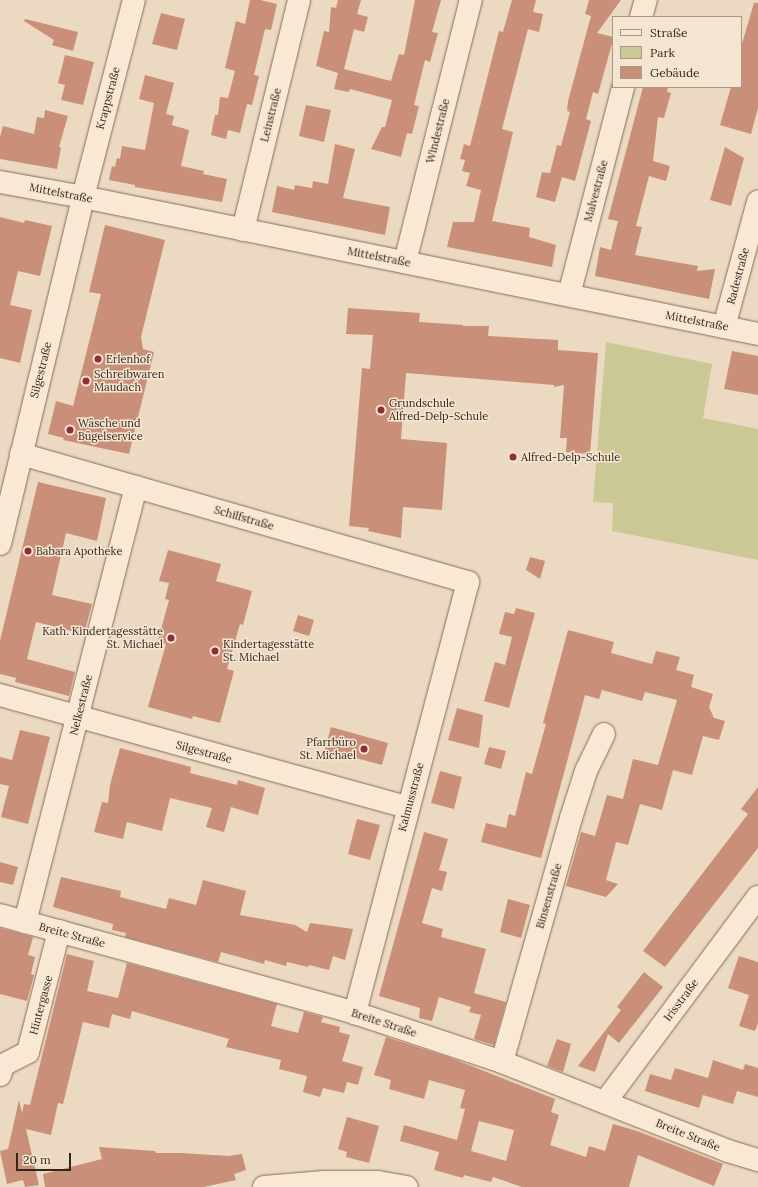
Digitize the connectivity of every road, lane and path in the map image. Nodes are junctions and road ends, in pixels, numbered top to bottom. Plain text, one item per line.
1 (134, 0) edge
2 (300, 0) edge
3 (471, 0) edge
4 (646, 0) edge
5 (641, 16) edge
6 (623, 88) edge
7 (0, 182) edge
8 (83, 197) junction
9 (758, 202) edge
10 (243, 230) junction
11 (405, 262) junction
12 (569, 295) junction
13 (724, 327) junction
14 (758, 334) edge
15 (21, 454) junction
16 (136, 487) junction
17 (0, 544) edge
18 (468, 582) joint
19 (0, 695) edge
20 (78, 718) junction
21 (604, 734) dead end
22 (408, 807) junction
23 (758, 897) edge
24 (0, 915) edge
25 (25, 922) junction
26 (59, 931) junction
27 (356, 1013) junction
28 (502, 1062) junction
29 (1, 1068) edge
30 (605, 1102) junction
31 (758, 1160) edge
32 (264, 1187) edge
33 (407, 1187) edge

1 - 8 street, Krappstraße
2 - 10 street, Leinstraße
3 - 11 street, Windestraße
4 - 5 street
6 - 12 street, Malvestraße
7 - 8 street, Mittelstraße
8 - 10 street, Mittelstraße
8 - 15 street, Silgestraße
9 - 13 street, Radestraße
10 - 11 street, Mittelstraße
11 - 12 street, Mittelstraße
12 - 13 street, Mittelstraße
13 - 14 street, Mittelstraße
15 - 16 street, Schilfstraße
15 - 17 street, Silgestraße
16 - 18 street, Schilfstraße
16 - 20 street, Nelkestraße
18 - 22 street, Kalmusstraße
19 - 20 street, Silgestraße
20 - 22 street, Silgestraße
20 - 25 street, Nelkestraße
21 - 28 street, Binsenstraße
22 - 27 street, Kalmusstraße
23 - 30 street, Irisstraße
24 - 25 street, Breite Straße
25 - 26 street, Breite Straße
26 - 27 street, Breite Straße
26 - 29 street, Hintergasse
27 - 28 street, Breite Straße
28 - 30 street, Breite Straße
30 - 31 street, Breite Straße
32 - 33 street

